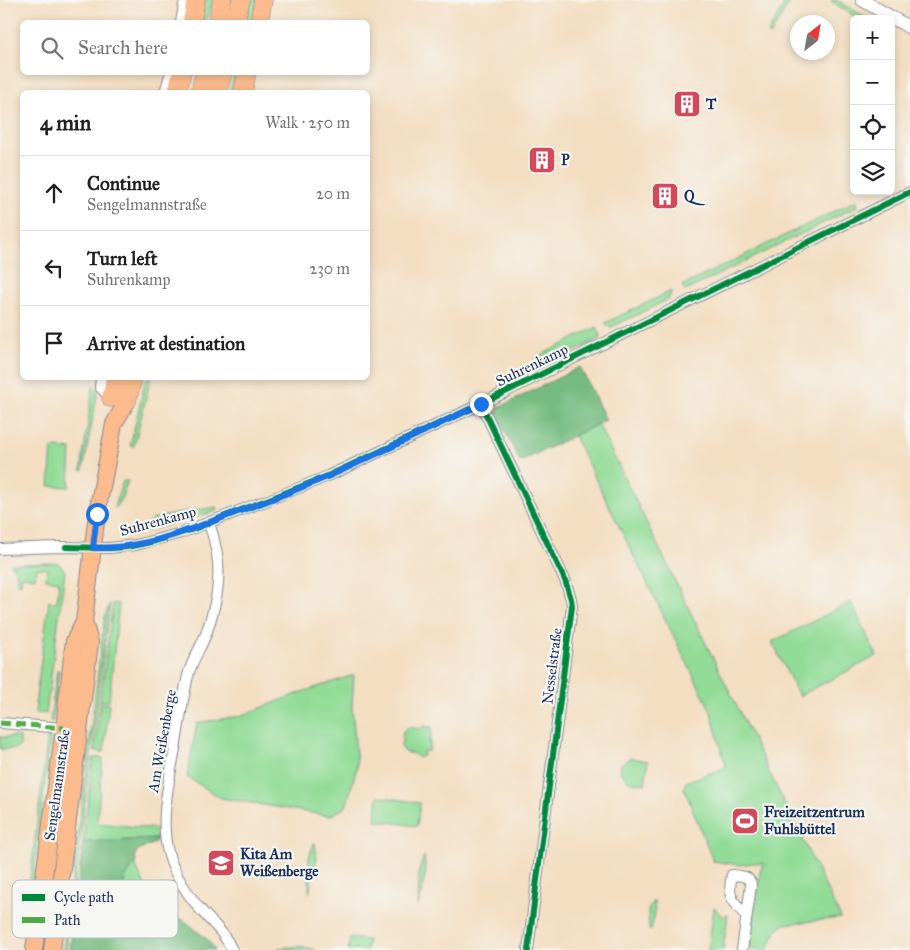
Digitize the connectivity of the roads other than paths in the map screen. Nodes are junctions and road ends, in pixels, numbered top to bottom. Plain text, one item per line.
1 (185, 0) edge
2 (196, 0) edge
3 (222, 0) edge
4 (241, 0) edge
5 (263, 0) edge
6 (862, 0) edge
7 (181, 20) edge
8 (192, 20) edge
9 (217, 20) edge
10 (236, 20) edge
11 (259, 20) edge
12 (910, 28) edge
13 (170, 75) edge
14 (181, 75) edge
15 (204, 75) edge
16 (222, 75) edge
17 (246, 75) edge
18 (166, 90) edge
19 (178, 90) edge
20 (200, 90) edge
21 (218, 90) edge
22 (243, 90) edge
23 (910, 192) edge
24 (101, 380) edge
25 (116, 380) edge
26 (132, 380) edge
27 (119, 400) junction
28 (481, 404) junction
29 (209, 523) junction
30 (93, 548) junction
31 (0, 549) edge
32 (84, 622) junction
33 (0, 723) edge
34 (64, 728) junction
35 (43, 880) edge
36 (61, 880) edge
37 (746, 916) dead end
38 (232, 950) edge
39 (528, 950) edge
40 (742, 950) edge

1 - 7 street
2 - 8 highway
3 - 9 highway
4 - 10 highway
5 - 11 highway
6 - 12 street
13 - 18 street
14 - 19 highway
15 - 20 highway
16 - 21 highway
17 - 22 highway
23 - 28 street, Suhrenkamp
24 - 27 street, Sengelmannstraße
25 - 27 highway, Sengelmannstraße
26 - 27 highway, Sengelmannstraße
27 - 30 main road, Sengelmannstraße
28 - 29 street, Suhrenkamp
28 - 39 street, Nesselstraße
29 - 30 street, Suhrenkamp
29 - 38 street, Am Weißenberge
30 - 31 street, Suhrenkamp
30 - 32 main road, Sengelmannstraße
32 - 34 main road, Sengelmannstraße
32 - 36 main road, Sengelmannstraße
33 - 34 street
34 - 35 main road, Sengelmannstraße
37 - 40 street

